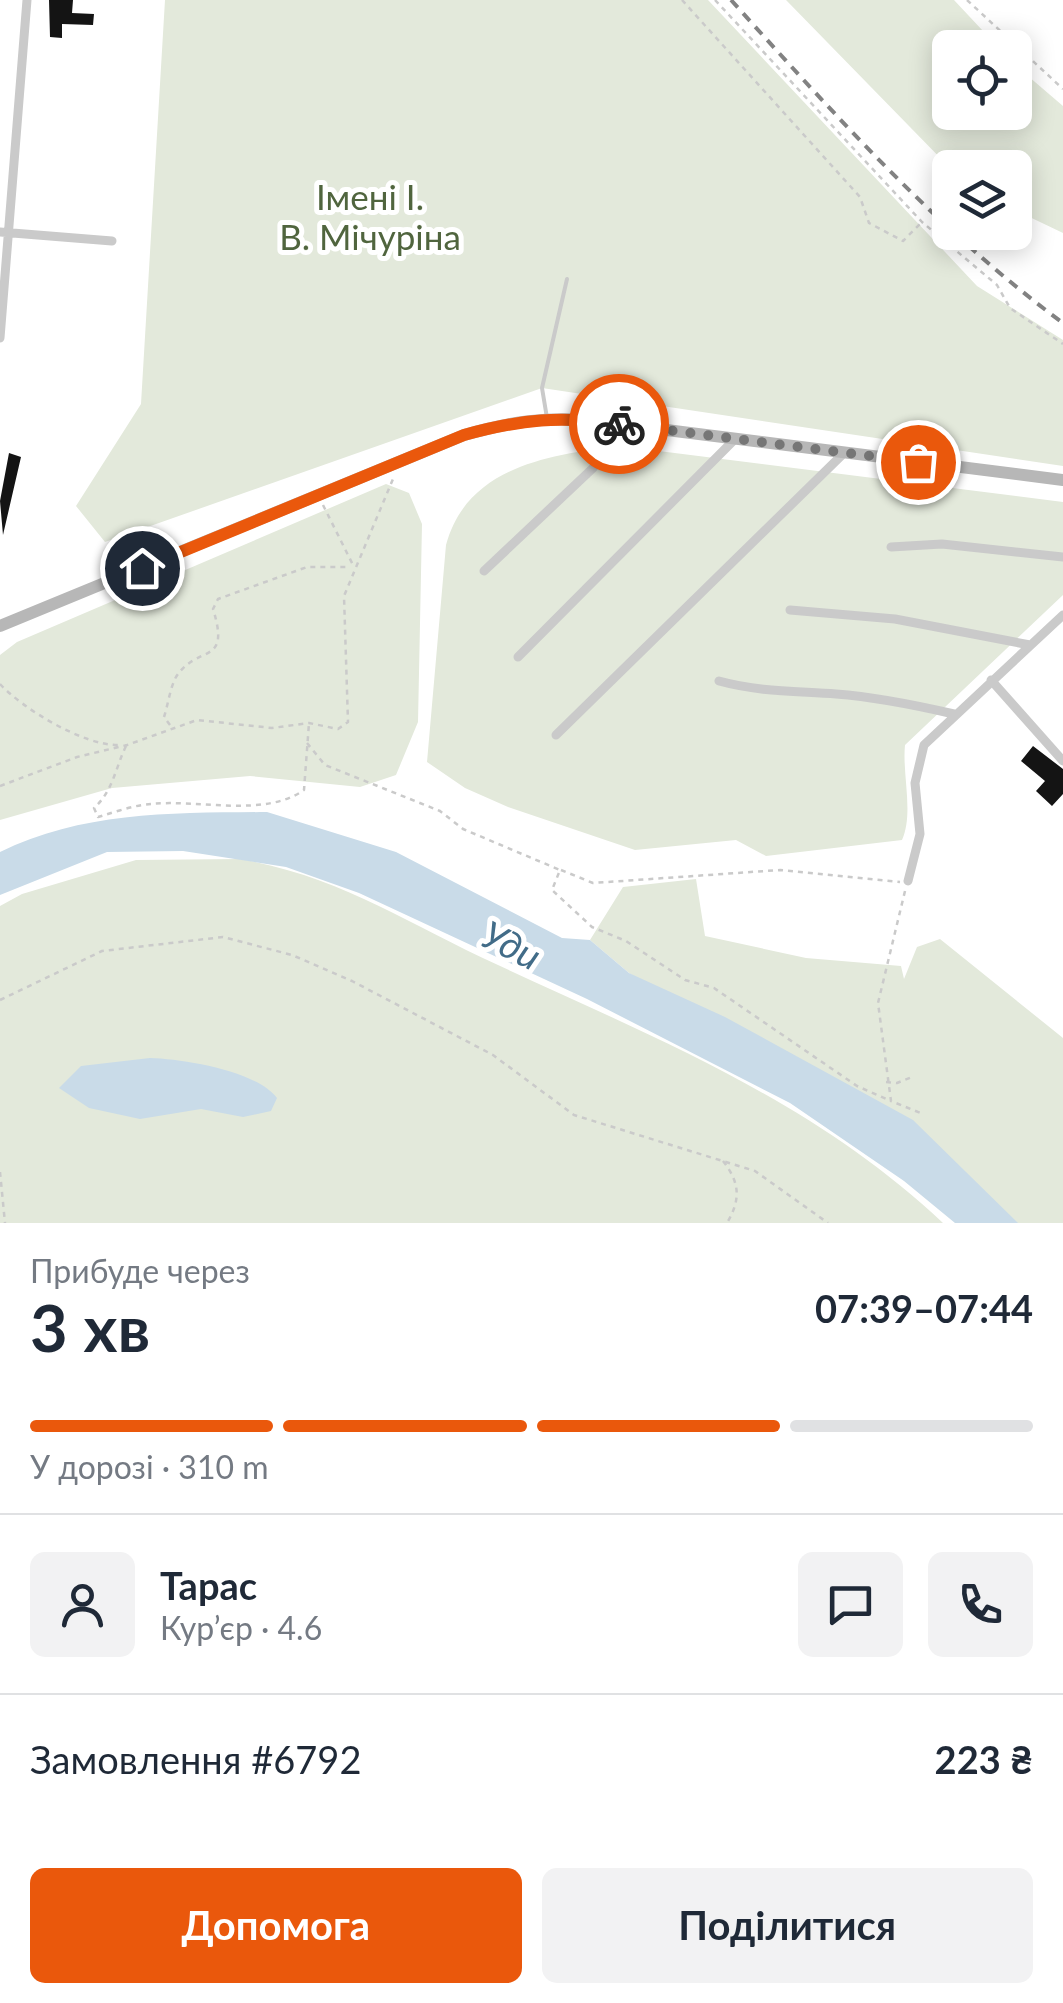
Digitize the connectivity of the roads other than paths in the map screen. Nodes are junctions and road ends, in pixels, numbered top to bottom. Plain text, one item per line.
1 (27, 0) edge
2 (4, 233) edge
3 (112, 241) dead end
4 (567, 278) dead end
5 (0, 338) edge
6 (546, 418) junction
7 (631, 425) junction
8 (736, 438) junction
9 (844, 452) junction
10 (1063, 480) edge
11 (891, 547) dead end
12 (1063, 557) edge
13 (484, 570) dead end
14 (790, 610) dead end
15 (1063, 615) edge
16 (0, 626) edge
17 (1030, 644) junction
18 (518, 657) dead end
19 (990, 680) junction
20 (719, 681) dead end
21 (954, 714) junction
22 (556, 735) dead end
23 (1063, 761) edge
24 (908, 881) road end

1 - 2 street
2 - 3 street
2 - 5 street
4 - 6 lane
6 - 7 main road
6 - 16 main road
7 - 8 main road
7 - 13 street
8 - 9 main road
8 - 18 street
9 - 10 main road
9 - 22 street
11 - 12 street
14 - 17 street
15 - 17 street
17 - 19 street
19 - 21 street
19 - 23 street
20 - 21 street
21 - 24 street

